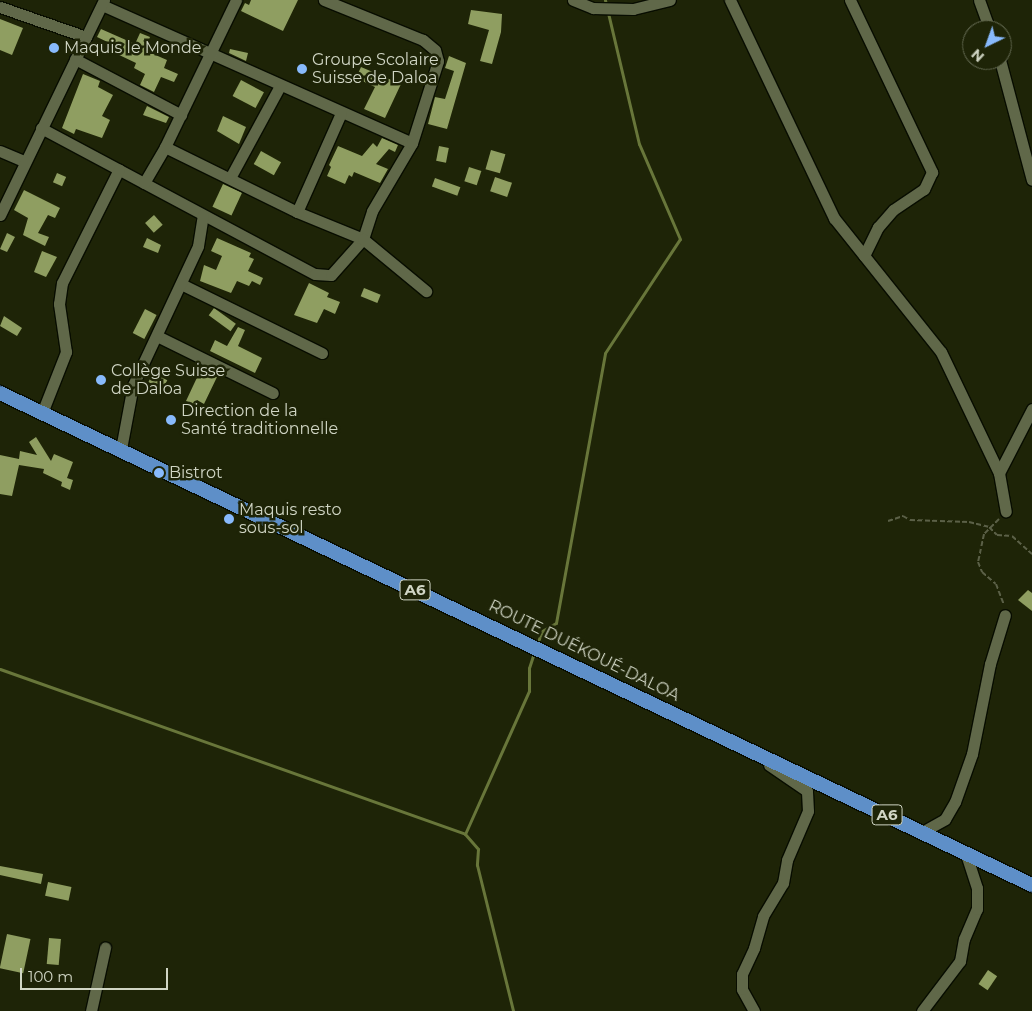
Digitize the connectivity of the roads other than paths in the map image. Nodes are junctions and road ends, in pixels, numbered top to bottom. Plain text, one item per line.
1 (236, 0) edge
2 (324, 0) edge
3 (573, 0) edge
4 (670, 0) edge
5 (730, 0) edge
6 (850, 0) edge
7 (979, 0) edge
8 (103, 2) edge
9 (0, 7) edge
10 (986, 20) edge
11 (86, 37) junction
12 (211, 53) junction
13 (75, 59) junction
14 (1003, 70) edge
15 (280, 86) junction
16 (340, 114) junction
17 (181, 115) junction
18 (41, 128) junction
19 (412, 143) junction
20 (165, 147) junction
21 (0, 151) edge
22 (24, 161) junction
23 (118, 169) junction
24 (230, 178) junction
25 (1032, 180) edge
26 (144, 183) junction
27 (296, 212) junction
28 (0, 215) edge
29 (203, 216) junction
30 (363, 239) junction
31 (864, 256) junction
32 (181, 284) junction
33 (426, 290) dead end
34 (157, 336) junction
35 (322, 353) dead end
36 (274, 394) dead end
37 (0, 395) edge
38 (1032, 409) edge
39 (42, 413) junction
40 (121, 449) junction
41 (999, 473) junction
42 (1006, 511) road end
43 (1005, 615) road end
44 (742, 747) junction
45 (922, 832) junction
46 (965, 852) junction
47 (1032, 885) edge
48 (105, 948) dead end
49 (91, 1011) edge
50 (754, 1011) edge
51 (922, 1011) edge

1 - 12 street
2 - 19 street
3 - 4 street
5 - 31 street
6 - 31 street
7 - 10 street
8 - 11 street
8 - 12 street
9 - 11 street
11 - 13 street
12 - 15 street
12 - 17 street
13 - 17 street
13 - 18 street
14 - 25 street
15 - 16 street
15 - 24 street
16 - 19 street
16 - 27 street
17 - 20 street
18 - 22 street
18 - 23 street
19 - 30 street
20 - 24 street
20 - 26 street
21 - 22 street
22 - 28 street
23 - 26 street
23 - 39 street
24 - 27 street
26 - 29 street
27 - 30 street
29 - 30 street
29 - 32 street
30 - 33 street
31 - 41 street
32 - 34 street
32 - 35 street
34 - 36 street
34 - 40 street
37 - 39 highway, A6
38 - 41 street
39 - 40 highway, A6
40 - 44 highway, ROUTE DUÉKOUÉ-DALOA / A6
41 - 42 street
43 - 45 street
44 - 45 highway, ROUTE DUÉKOUÉ-DALOA / A6
44 - 50 street
45 - 46 highway, ROUTE DUÉKOUÉ-DALOA / A6
46 - 47 highway, ROUTE DUÉKOUÉ-DALOA / A6
46 - 51 street
48 - 49 street

